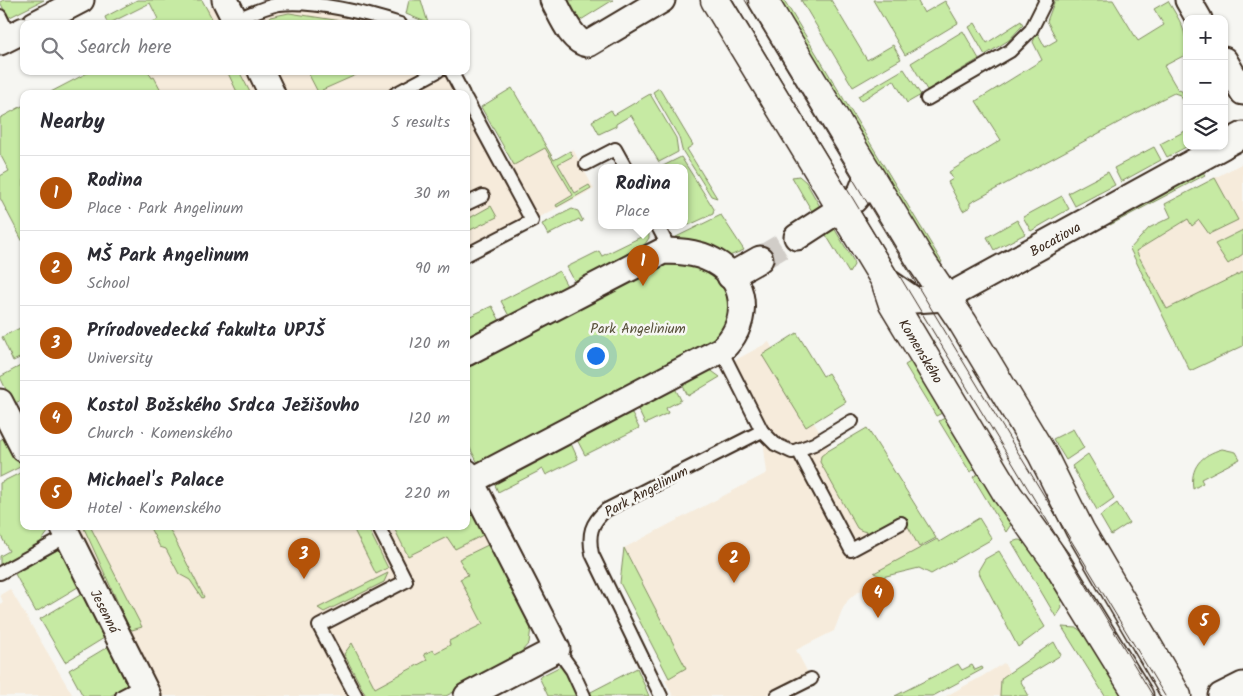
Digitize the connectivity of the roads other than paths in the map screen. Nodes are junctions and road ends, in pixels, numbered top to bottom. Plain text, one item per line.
1 (81, 0) edge
2 (553, 0) edge
3 (662, 0) edge
4 (716, 0) edge
5 (763, 0) edge
6 (1046, 0) edge
7 (1188, 0) edge
8 (232, 14) edge
9 (1197, 15) edge
10 (43, 20) edge
11 (386, 20) edge
12 (1228, 67) edge
13 (263, 75) edge
14 (431, 75) edge
15 (453, 75) edge
16 (270, 90) edge
17 (402, 90) edge
18 (461, 90) edge
19 (1243, 92) edge
20 (927, 99) dead end
21 (470, 106) edge
22 (1243, 135) edge
23 (1228, 144) edge
24 (1217, 150) edge
25 (586, 164) dead end
26 (623, 164) edge
27 (868, 174) junction
28 (483, 196) dead end
29 (470, 202) edge
30 (842, 209) junction
31 (658, 229) edge
32 (797, 237) tunnel mouth
33 (663, 250) junction
34 (470, 253) edge
35 (760, 259) tunnel mouth
36 (730, 276) junction
37 (885, 280) junction
38 (946, 298) junction
39 (720, 350) junction
40 (470, 351) edge
41 (1, 404) edge
42 (852, 421) dead end
43 (762, 431) junction
44 (20, 441) edge
45 (798, 450) junction
46 (470, 475) edge
47 (470, 480) edge
48 (901, 523) dead end
49 (380, 530) edge
50 (65, 531) edge
51 (0, 574) edge
52 (557, 649) junction
53 (811, 679) dead end
54 (1243, 685) edge
55 (138, 692) edge
56 (356, 696) edge
57 (467, 696) edge
58 (584, 696) edge
59 (661, 696) edge
60 (777, 696) edge
61 (1139, 696) edge
62 (1177, 696) edge
63 (1221, 696) edge

1 - 10 street
2 - 3 street
4 - 30 street, Komenského
5 - 27 street
6 - 20 lane
7 - 9 street
8 - 11 lane
12 - 19 street
13 - 16 street
14 - 17 lane
15 - 18 lane
21 - 34 lane
22 - 23 street, Bocatiova
24 - 38 street, Bocatiova
25 - 26 lane
27 - 30 street
27 - 38 street
28 - 29 lane
30 - 32 street
30 - 37 street, Komenského
31 - 33 lane
33 - 36 street
33 - 40 street
35 - 36 street
36 - 39 street
37 - 38 street, Bocatiova
37 - 61 street, Komenského
38 - 62 street
39 - 43 lane
39 - 46 street
41 - 44 street
42 - 45 lane
43 - 45 lane
43 - 59 lane, Park Angelinum
45 - 48 lane
47 - 52 street
49 - 56 lane
50 - 51 lane
50 - 55 street, Jesenná
52 - 57 street
52 - 58 lane
53 - 60 lane
54 - 63 street

